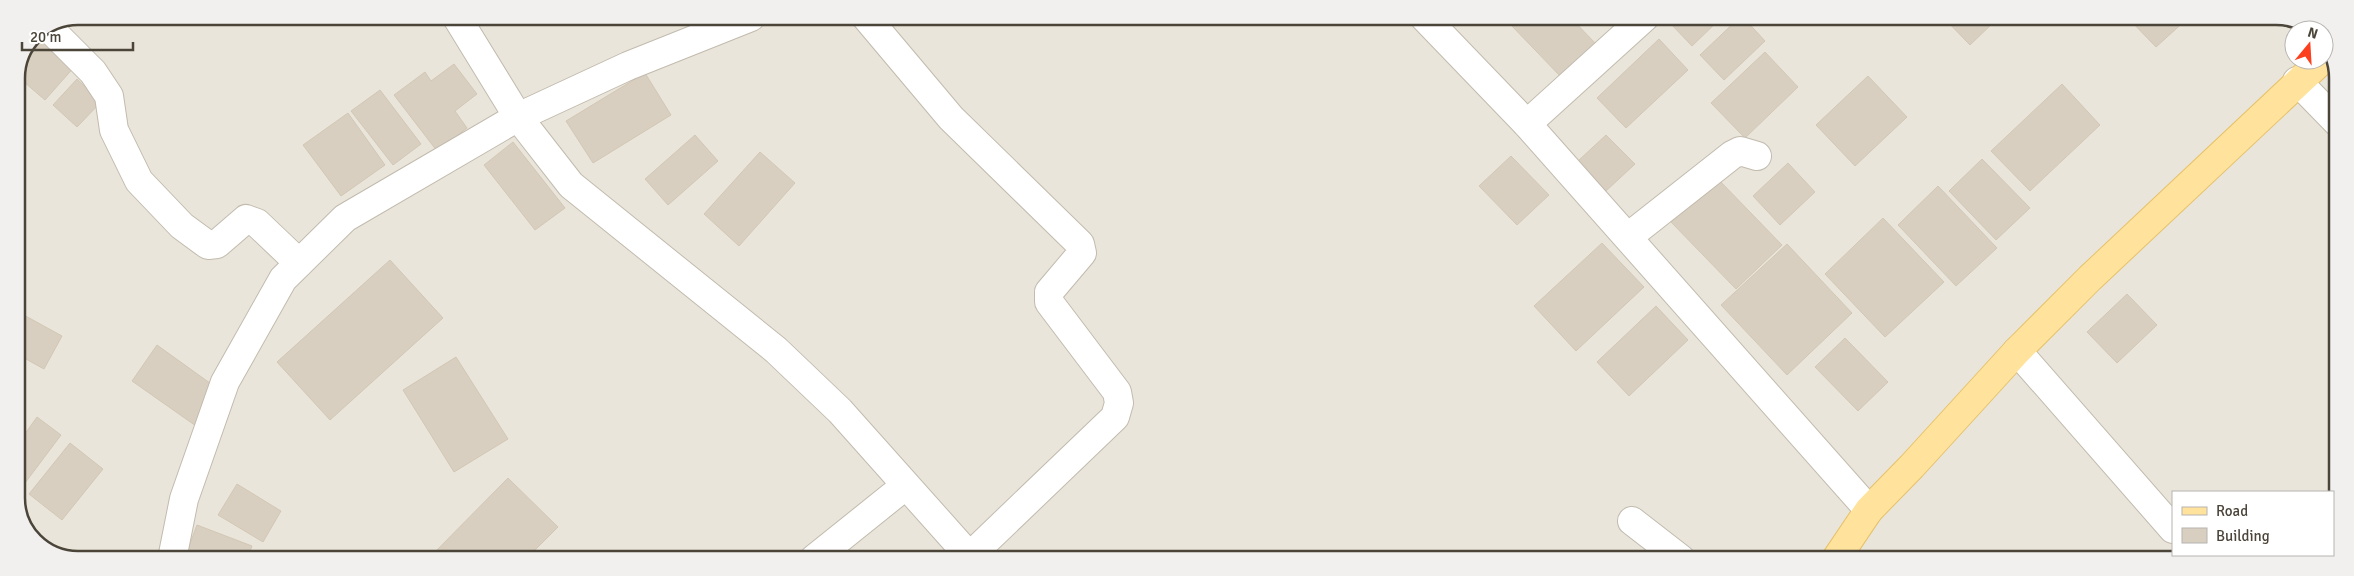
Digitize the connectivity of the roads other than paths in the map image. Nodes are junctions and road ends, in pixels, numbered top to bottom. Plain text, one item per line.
1 (462, 25) edge
2 (731, 25) edge
3 (873, 25) edge
4 (1432, 25) edge
5 (1636, 25) edge
6 (53, 31) edge
7 (2310, 70) edge
8 (2297, 81) junction
9 (2329, 113) edge
10 (518, 117) junction
11 (1527, 124) junction
12 (1756, 156) dead end
13 (1628, 237) junction
14 (299, 263) junction
15 (2017, 351) junction
16 (905, 486) junction
17 (1869, 510) junction
18 (1632, 520) dead end
19 (2172, 528) edge
20 (174, 551) edge
21 (824, 551) edge
22 (965, 551) edge
23 (978, 551) edge
24 (1671, 551) edge
25 (1842, 551) edge

1 - 10 street
2 - 10 street
3 - 23 street
4 - 11 street
5 - 11 street
6 - 14 street
7 - 8 main road
8 - 9 street
8 - 15 main road
10 - 14 street
10 - 16 street
11 - 13 street
12 - 13 street
13 - 17 street
14 - 20 street
15 - 17 main road
15 - 19 street
16 - 21 street
16 - 22 street
17 - 25 main road
18 - 24 street

